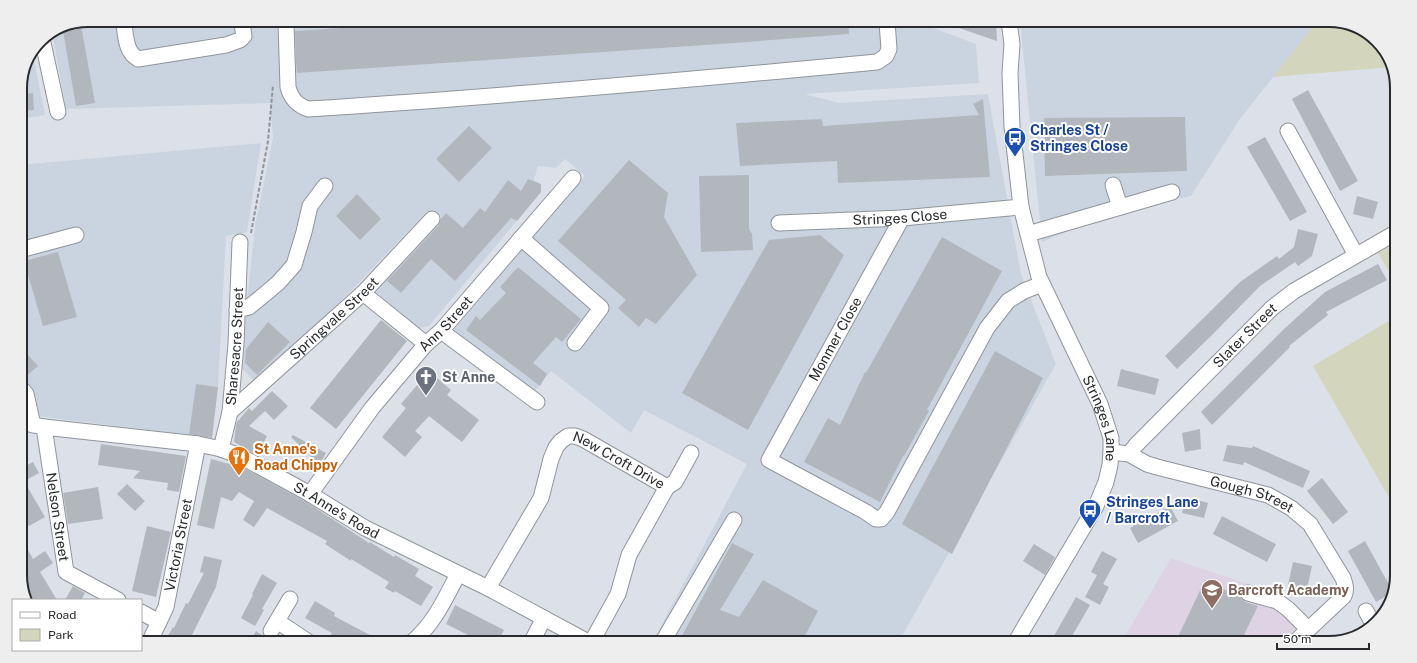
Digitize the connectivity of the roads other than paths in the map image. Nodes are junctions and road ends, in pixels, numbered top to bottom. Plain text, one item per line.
1 (124, 27) edge
2 (242, 27) edge
3 (286, 27) edge
4 (887, 27) edge
5 (1010, 27) edge
6 (44, 47) edge
7 (58, 112) dead end
8 (1288, 131) dead end
9 (573, 178) dead end
10 (1113, 185) dead end
11 (325, 186) dead end
12 (1172, 192) dead end
13 (1021, 207) junction
14 (1120, 207) junction
15 (902, 218) junction
16 (432, 219) dead end
17 (779, 223) dead end
18 (1028, 234) junction
19 (76, 235) dead end
20 (1390, 236) edge
21 (521, 238) junction
22 (240, 242) road end
23 (27, 248) edge
24 (1356, 255) junction
25 (1042, 284) junction
26 (363, 293) junction
27 (238, 310) junction
28 (441, 331) junction
29 (575, 343) dead end
30 (426, 344) junction
31 (27, 399) edge
32 (537, 402) dead end
33 (230, 412) junction
34 (32, 425) edge
35 (198, 444) junction
36 (221, 449) junction
37 (1111, 452) junction
38 (691, 453) dead end
39 (1129, 454) junction
40 (668, 487) junction
41 (310, 494) junction
42 (734, 520) dead end
43 (458, 574) junction
44 (488, 588) junction
45 (1248, 593) dead end
46 (116, 599) edge
47 (290, 599) dead end
48 (142, 613) edge
49 (544, 618) junction
50 (159, 622) junction
51 (1308, 629) junction
52 (152, 636) edge
53 (295, 636) edge
54 (420, 636) edge
55 (535, 636) edge
56 (577, 636) edge
57 (594, 636) edge
58 (666, 636) edge
59 (1019, 636) edge
60 (1301, 636) edge

1 - 2 street
3 - 4 street
5 - 13 street, Stringes Lane
6 - 7 street
8 - 24 street
9 - 21 street, Ann Street
10 - 14 street
11 - 27 street
12 - 14 street
13 - 15 street, Stringes Close
13 - 18 street, Stringes Lane
14 - 18 street
15 - 17 street, Stringes Close
15 - 25 street, Monmer Close
16 - 26 street, Springvale Street
18 - 25 street, Stringes Lane
19 - 23 street
20 - 24 street, Slater Street
21 - 28 street, Ann Street
21 - 29 street
22 - 27 street, Sharesacre Street
24 - 39 street, Slater Street
25 - 37 street, Stringes Lane
26 - 30 street
26 - 33 street, Springvale Street
27 - 33 street, Sharesacre Street
28 - 30 street, Ann Street
28 - 32 street
30 - 41 street, Ann Street
31 - 34 street
33 - 36 street, Sharesacre Street
34 - 35 street, St Anne's Road
34 - 46 street, Nelson Street
35 - 36 street, St Anne's Road
35 - 50 street, Victoria Street
36 - 41 street, St Anne's Road
37 - 39 street
37 - 59 street, Stringes Lane
38 - 40 street
39 - 51 street, Gough Street
40 - 44 street, New Croft Drive
40 - 57 street, New Croft Drive
41 - 43 street, St Anne's Road
42 - 58 street
43 - 44 street, St Anne's Road
43 - 54 street
44 - 49 street, St Anne's Road
45 - 51 street
47 - 53 street
48 - 50 street
49 - 55 street
49 - 56 street, St Anne's Road
50 - 52 street, Victoria Street
51 - 60 street

